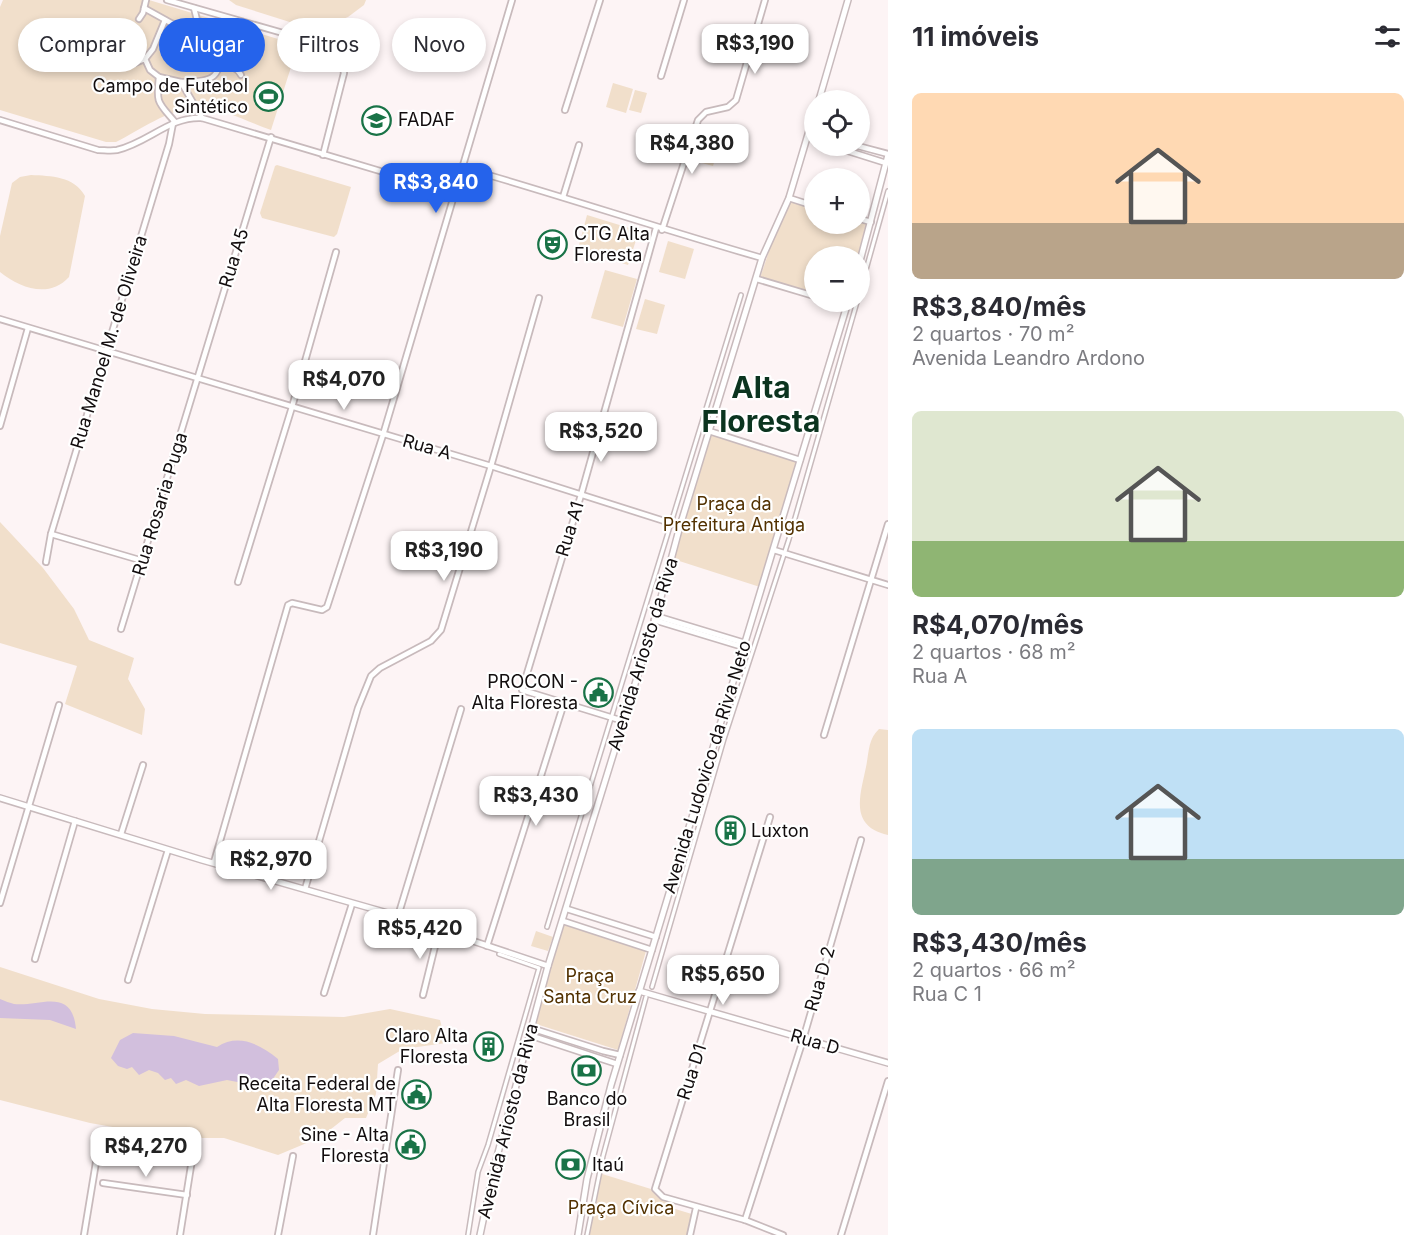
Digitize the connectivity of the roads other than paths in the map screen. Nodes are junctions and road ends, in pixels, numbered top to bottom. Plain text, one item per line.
1 (146, 0) edge
2 (167, 0) edge
3 (512, 0) edge
4 (600, 0) edge
5 (684, 0) edge
6 (765, 0) edge
7 (848, 0) edge
8 (144, 8) junction
9 (194, 8) junction
10 (139, 18) edge
11 (162, 18) edge
12 (196, 18) edge
13 (159, 34) edge
14 (147, 56) edge
15 (147, 63) edge
16 (218, 72) edge
17 (240, 72) edge
18 (241, 75) dead end
19 (661, 76) dead end
20 (159, 77) junction
21 (181, 82) junction
22 (822, 90) edge
23 (565, 110) dead end
24 (202, 118) junction
25 (0, 120) edge
26 (174, 122) junction
27 (271, 137) junction
28 (579, 145) dead end
29 (804, 148) edge
30 (870, 150) edge
31 (323, 155) junction
32 (888, 155) edge
33 (867, 156) edge
34 (886, 163) junction
35 (461, 167) junction
36 (885, 182) edge
37 (888, 191) edge
38 (454, 193) junction
39 (563, 197) junction
40 (789, 198) junction
41 (804, 203) edge
42 (871, 222) joint
43 (659, 229) junction
44 (864, 246) edge
45 (336, 252) dead end
46 (870, 255) edge
47 (762, 258) junction
48 (757, 279) junction
49 (804, 293) edge
50 (741, 295) dead end
51 (539, 298) dead end
52 (845, 312) edge
53 (854, 312) edge
54 (0, 319) edge
55 (28, 328) junction
56 (108, 351) junction
57 (198, 379) junction
58 (292, 407) junction
59 (0, 426) edge
60 (710, 431) junction
61 (383, 435) junction
62 (800, 460) junction
63 (491, 466) junction
64 (580, 495) junction
65 (671, 523) junction
66 (888, 524) edge
67 (680, 526) junction
68 (51, 534) junction
69 (774, 550) junction
70 (785, 554) junction
71 (143, 561) junction
72 (46, 562) dead end
73 (871, 579) junction
74 (238, 582) dead end
75 (888, 585) edge
76 (655, 618) junction
77 (121, 629) dead end
78 (744, 645) junction
79 (564, 703) junction
80 (59, 705) dead end
81 (461, 709) dead end
82 (611, 717) junction
83 (623, 721) junction
84 (824, 735) dead end
85 (143, 765) dead end
86 (0, 798) edge
87 (29, 806) junction
88 (770, 817) dead end
89 (75, 821) junction
90 (122, 834) junction
91 (861, 840) dead end
92 (168, 849) junction
93 (214, 862) junction
94 (305, 888) junction
95 (0, 903) edge
96 (351, 904) junction
97 (567, 909) junction
98 (398, 916) junction
99 (563, 921) junction
100 (547, 927) dead end
101 (440, 930) junction
102 (656, 937) junction
103 (487, 946) junction
104 (652, 950) junction
105 (499, 954) dead end
106 (34, 959) dead end
107 (548, 966) junction
108 (128, 980) dead end
109 (652, 987) dead end
110 (639, 991) junction
111 (324, 993) dead end
112 (423, 995) dead end
113 (646, 997) dead end
114 (711, 1011) junction
115 (531, 1028) junction
116 (529, 1035) junction
117 (804, 1039) junction
118 (574, 1041) junction
119 (571, 1048) junction
120 (620, 1055) junction
121 (617, 1064) junction
122 (888, 1064) edge
123 (398, 1070) dead end
124 (888, 1081) edge
125 (100, 1138) dead end
126 (194, 1147) dead end
127 (293, 1156) dead end
128 (103, 1183) dead end
129 (187, 1195) junction
130 (696, 1208) junction
131 (745, 1220) junction
132 (775, 1233) edge
133 (84, 1235) edge
134 (180, 1235) edge
135 (278, 1235) edge
136 (373, 1235) edge
137 (468, 1235) edge
138 (480, 1235) edge
139 (578, 1235) edge
140 (587, 1235) edge
141 (690, 1235) edge
142 (783, 1235) edge
143 (841, 1235) edge

1 - 8 street
2 - 9 street
3 - 35 street
4 - 23 street
5 - 19 street
6 - 43 street, Rua A1
7 - 22 street
8 - 10 street
8 - 11 street
9 - 12 street
9 - 31 street
13 - 14 street
15 - 20 street
16 - 21 street
17 - 18 street
20 - 21 street
20 - 26 street
21 - 24 street
24 - 26 street
24 - 27 street
25 - 26 street
26 - 56 street, Rua Manoel M. de Oliveira
27 - 31 street
27 - 57 street, Rua A5
28 - 39 street
29 - 40 street, Avenida Ariosto da Riva
30 - 32 street
31 - 38 street
32 - 34 street
33 - 34 street
34 - 36 street
35 - 38 street
35 - 39 street
36 - 42 street
37 - 46 street
38 - 61 street
39 - 43 street
40 - 41 street
40 - 47 street, Avenida Ariosto da Riva
42 - 44 street
43 - 47 street
43 - 64 street, Rua A1
45 - 58 street
47 - 48 street, Avenida Ariosto da Riva
48 - 49 street
48 - 60 street, Avenida Ariosto da Riva
50 - 65 street
51 - 63 street
52 - 62 street, Avenida Ludovico da Riva Neto
53 - 70 street
54 - 55 street, Rua A
55 - 56 street, Rua A
55 - 59 street
56 - 57 street, Rua A
56 - 68 street, Rua Manoel M. de Oliveira
57 - 58 street, Rua A
57 - 71 street, Rua Rosaria Puga
58 - 61 street, Rua A
58 - 74 street
60 - 62 street
60 - 67 street, Avenida Ariosto da Riva
61 - 63 street, Rua A
61 - 93 street
62 - 69 street, Avenida Ludovico da Riva Neto
63 - 64 street, Rua A
63 - 94 street
64 - 65 street, Rua A
64 - 79 street, Rua A1
65 - 67 street, Rua A
65 - 82 street
66 - 73 street
67 - 76 street, Avenida Ariosto da Riva
68 - 71 street
68 - 72 street, Rua Manoel M. de Oliveira
69 - 70 street
69 - 78 street, Avenida Ludovico da Riva Neto
70 - 73 street
70 - 109 street
71 - 77 street, Rua Rosaria Puga
73 - 75 street
73 - 84 street
76 - 78 street
76 - 83 street, Avenida Ariosto da Riva
78 - 102 street, Avenida Ludovico da Riva Neto
79 - 82 street
79 - 103 street
80 - 87 street
81 - 98 street
82 - 83 street
82 - 100 street
83 - 97 street, Avenida Ariosto da Riva
85 - 90 street
86 - 87 street
87 - 89 street
87 - 95 street
88 - 114 street, Rua D1
89 - 90 street
89 - 106 street
90 - 92 street
91 - 117 street, Rua D 2
92 - 93 street
92 - 108 street
93 - 94 street
94 - 96 street
96 - 98 street
96 - 111 street
97 - 99 street, Avenida Ariosto da Riva
97 - 102 street
98 - 101 street
99 - 104 street
99 - 107 street, Avenida Ariosto da Riva
101 - 103 street
101 - 112 street
102 - 104 street, Avenida Ludovico da Riva Neto
103 - 107 street
104 - 110 street, Avenida Ludovico da Riva Neto
105 - 137 street
107 - 115 street, Avenida Ariosto da Riva
110 - 114 street, Rua D
110 - 120 street, Avenida Ludovico da Riva Neto
113 - 140 street
114 - 117 street, Rua D
114 - 130 street, Rua D1
115 - 116 street, Avenida Ariosto da Riva
115 - 118 street
116 - 119 street
116 - 138 street, Avenida Ariosto da Riva
117 - 122 street, Rua D
117 - 131 street, Rua D 2
118 - 119 street
118 - 120 street
119 - 121 street
120 - 121 street, Avenida Ludovico da Riva Neto
121 - 139 street, Avenida Ludovico da Riva Neto
123 - 136 street
124 - 143 street
125 - 133 street
126 - 129 street
127 - 135 street
128 - 129 street
129 - 134 street
130 - 131 street
130 - 141 street
131 - 132 street
132 - 142 street

